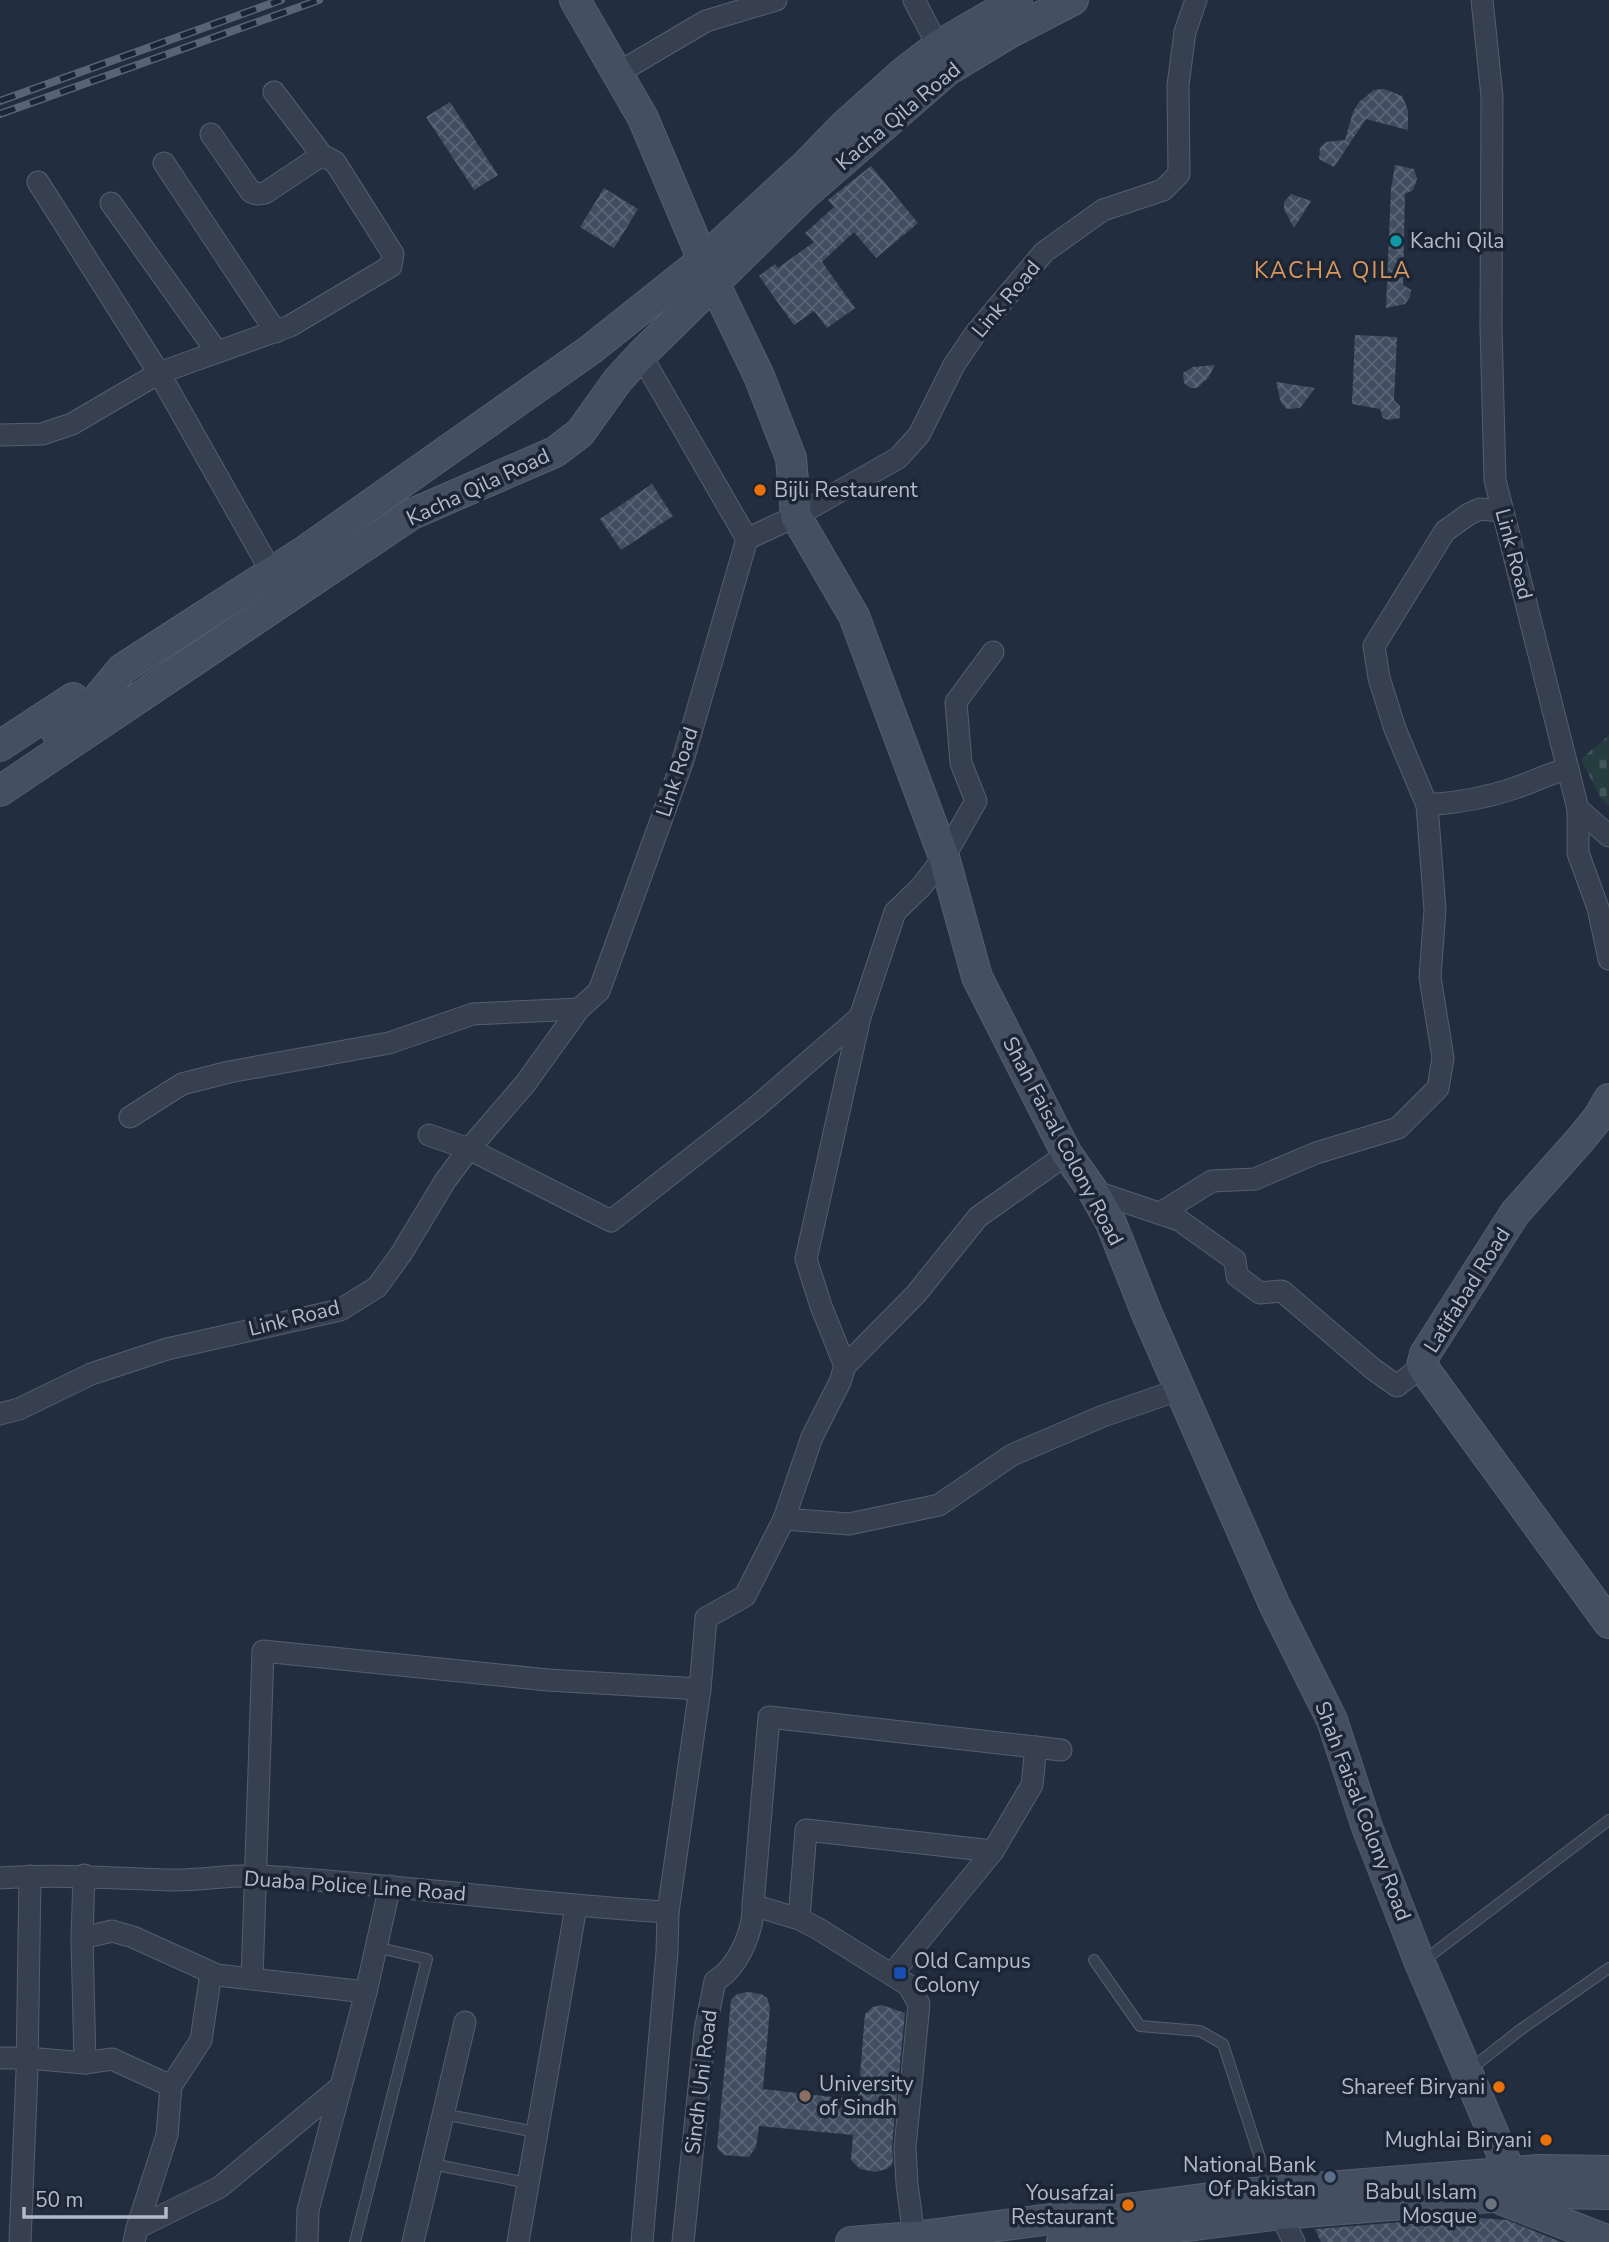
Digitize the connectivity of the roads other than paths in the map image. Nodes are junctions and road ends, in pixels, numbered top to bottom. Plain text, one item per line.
1 (575, 0) edge
2 (776, 0) edge
3 (914, 0) edge
4 (1017, 0) edge
5 (1073, 0) edge
6 (1196, 0) edge
7 (1482, 0) edge
8 (937, 46) junction
9 (616, 74) junction
10 (274, 92) dead end
11 (211, 134) dead end
12 (322, 155) junction
13 (164, 163) dead end
14 (38, 182) dead end
15 (111, 203) dead end
16 (710, 272) junction
17 (276, 332) junction
18 (590, 351) junction
19 (217, 352) junction
20 (641, 355) junction
21 (159, 373) junction
22 (618, 380) junction
23 (0, 435) edge
24 (1502, 510) junction
25 (796, 516) junction
26 (747, 539) junction
27 (272, 573) junction
28 (993, 652) dead end
29 (122, 668) junction
30 (147, 693) junction
31 (76, 717) junction
32 (0, 746) edge
33 (0, 768) edge
34 (1568, 769) junction
35 (0, 791) edge
36 (1427, 805) junction
37 (1578, 809) junction
38 (1609, 836) edge
39 (944, 857) junction
40 (1609, 959) edge
41 (579, 1009) junction
42 (860, 1017) junction
43 (1609, 1099) edge
44 (130, 1117) dead end
45 (429, 1135) dead end
46 (469, 1149) junction
47 (1067, 1154) junction
48 (1093, 1191) junction
49 (1162, 1212) junction
50 (845, 1366) junction
51 (1422, 1366) junction
52 (1181, 1389) junction
53 (0, 1414) edge
54 (784, 1519) junction
55 (1609, 1623) edge
56 (700, 1689) junction
57 (1036, 1748) junction
58 (1061, 1751) dead end
59 (1609, 1820) edge
60 (993, 1851) junction
61 (85, 1875) junction
62 (30, 1876) junction
63 (256, 1876) junction
64 (0, 1878) edge
65 (390, 1886) junction
66 (753, 1905) junction
67 (576, 1906) junction
68 (668, 1912) junction
69 (799, 1919) junction
70 (82, 1938) junction
71 (376, 1947) junction
72 (1094, 1960) dead end
73 (1420, 1963) junction
74 (1609, 1968) edge
75 (211, 1973) junction
76 (892, 1974) junction
77 (252, 1979) junction
78 (366, 1992) junction
79 (465, 2022) dead end
80 (0, 2058) edge
81 (27, 2058) junction
82 (85, 2063) junction
83 (1468, 2071) junction
84 (171, 2086) junction
85 (340, 2087) junction
86 (443, 2114) junction
87 (536, 2132) junction
88 (432, 2164) junction
89 (1609, 2171) edge
90 (528, 2183) junction
91 (1504, 2185) junction
92 (1609, 2194) edge
93 (1275, 2203) junction
94 (135, 2235) edge
95 (914, 2237) junction
96 (1609, 2241) edge
97 (20, 2242) edge
98 (307, 2242) edge
99 (355, 2242) edge
100 (413, 2242) edge
101 (518, 2242) edge
102 (642, 2242) edge
103 (683, 2242) edge
104 (851, 2242) edge
105 (1062, 2242) edge
106 (1294, 2242) edge

1 - 9 street, Shah Faisal Colony Road
2 - 9 street
3 - 8 street
4 - 8 street, Kacha Qila Road
5 - 16 street, Kacha Qila Road
6 - 25 street, Link Road
7 - 24 street, Link Road
8 - 16 street, Kacha Qila Road
9 - 16 street, Shah Faisal Colony Road
10 - 12 street
11 - 12 street
12 - 17 street
13 - 17 street
14 - 21 street
15 - 19 street
16 - 18 street
16 - 20 street, Kacha Qila Road
16 - 25 street, Shah Faisal Colony Road
17 - 19 street
18 - 22 street
18 - 27 street
19 - 21 street
20 - 22 street, Kacha Qila Road
20 - 26 street
21 - 23 street
21 - 27 street
22 - 30 street, Kacha Qila Road
24 - 34 street, Link Road
24 - 36 street
25 - 26 street, Link Road
25 - 39 street, Shah Faisal Colony Road
26 - 41 street, Link Road
27 - 29 street
28 - 39 street
29 - 31 street
29 - 32 street
30 - 31 street
30 - 35 street, Kacha Qila Road
31 - 33 street
34 - 36 street
34 - 37 street, Link Road
36 - 49 street
37 - 38 street
37 - 40 street, Link Road
39 - 42 street
39 - 47 street, Shah Faisal Colony Road
41 - 44 street
41 - 46 street, Link Road
42 - 46 street
42 - 50 street
43 - 51 street, Latifabad Road
45 - 46 street
46 - 53 street, Link Road
47 - 48 street, Shah Faisal Colony Road
47 - 50 street
48 - 49 street
48 - 52 street, Shah Faisal Colony Road
49 - 51 street
50 - 54 street
51 - 55 street, Latifabad Road
52 - 54 street
52 - 73 street, Shah Faisal Colony Road
54 - 56 street
56 - 63 street
56 - 68 street
57 - 58 street
57 - 60 street
57 - 66 street, Sindh Uni Road
59 - 73 lane
60 - 69 street
60 - 76 street
61 - 62 street, Duaba Police Line Road
61 - 63 street, Duaba Police Line Road
61 - 70 street
62 - 64 street, Duaba Police Line Road
62 - 81 street
63 - 65 street, Duaba Police Line Road
63 - 77 street
65 - 67 street, Duaba Police Line Road
65 - 71 street
66 - 69 street
66 - 103 street, Sindh Uni Road
67 - 68 street, Duaba Police Line Road
67 - 87 street
68 - 102 street
69 - 76 street
70 - 75 street
70 - 82 street
71 - 78 street
71 - 99 lane
72 - 93 lane
73 - 83 street, Shah Faisal Colony Road
74 - 83 lane
75 - 77 street
75 - 84 street
76 - 95 street
77 - 78 street
78 - 85 street
79 - 86 street
80 - 81 street
81 - 82 street
81 - 97 street
82 - 84 street
83 - 91 street, Shah Faisal Colony Road
84 - 94 street
85 - 94 street
85 - 98 street
86 - 87 lane
86 - 88 street
87 - 90 street
88 - 90 lane
88 - 100 street
89 - 91 street
90 - 101 street
91 - 92 street
91 - 93 street
91 - 96 street
93 - 95 street
93 - 105 street
93 - 106 street
95 - 104 street

